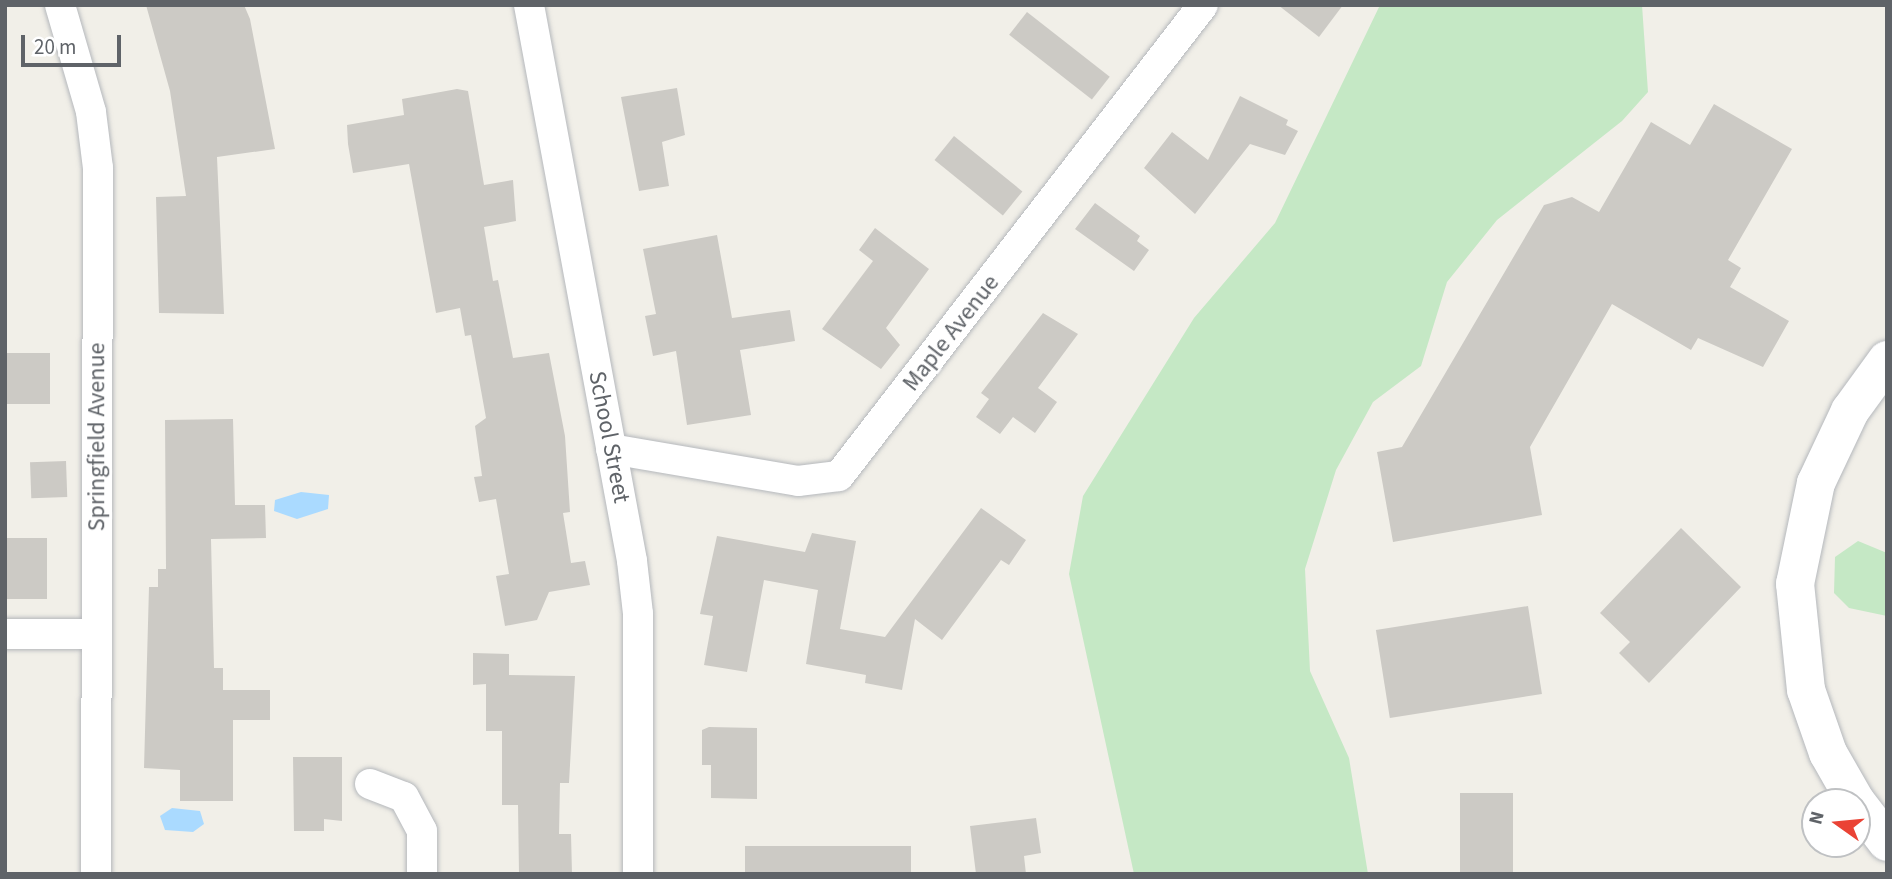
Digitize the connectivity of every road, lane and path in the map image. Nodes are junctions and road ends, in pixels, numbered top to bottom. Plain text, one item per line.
1 (60, 5) edge
2 (529, 5) edge
3 (1203, 5) edge
4 (1887, 360) edge
5 (611, 449) junction
6 (5, 634) edge
7 (97, 634) junction
8 (370, 784) dead end
9 (1849, 788) edge
10 (1871, 821) edge
11 (1887, 842) edge
12 (96, 874) edge
13 (422, 874) edge
14 (638, 874) edge

1 - 7 street, Springfield Avenue
2 - 5 street, School Street
3 - 5 street, Maple Avenue
4 - 9 main road
5 - 14 street, School Street
6 - 7 street
7 - 12 street, Springfield Avenue
8 - 13 street
10 - 11 main road

